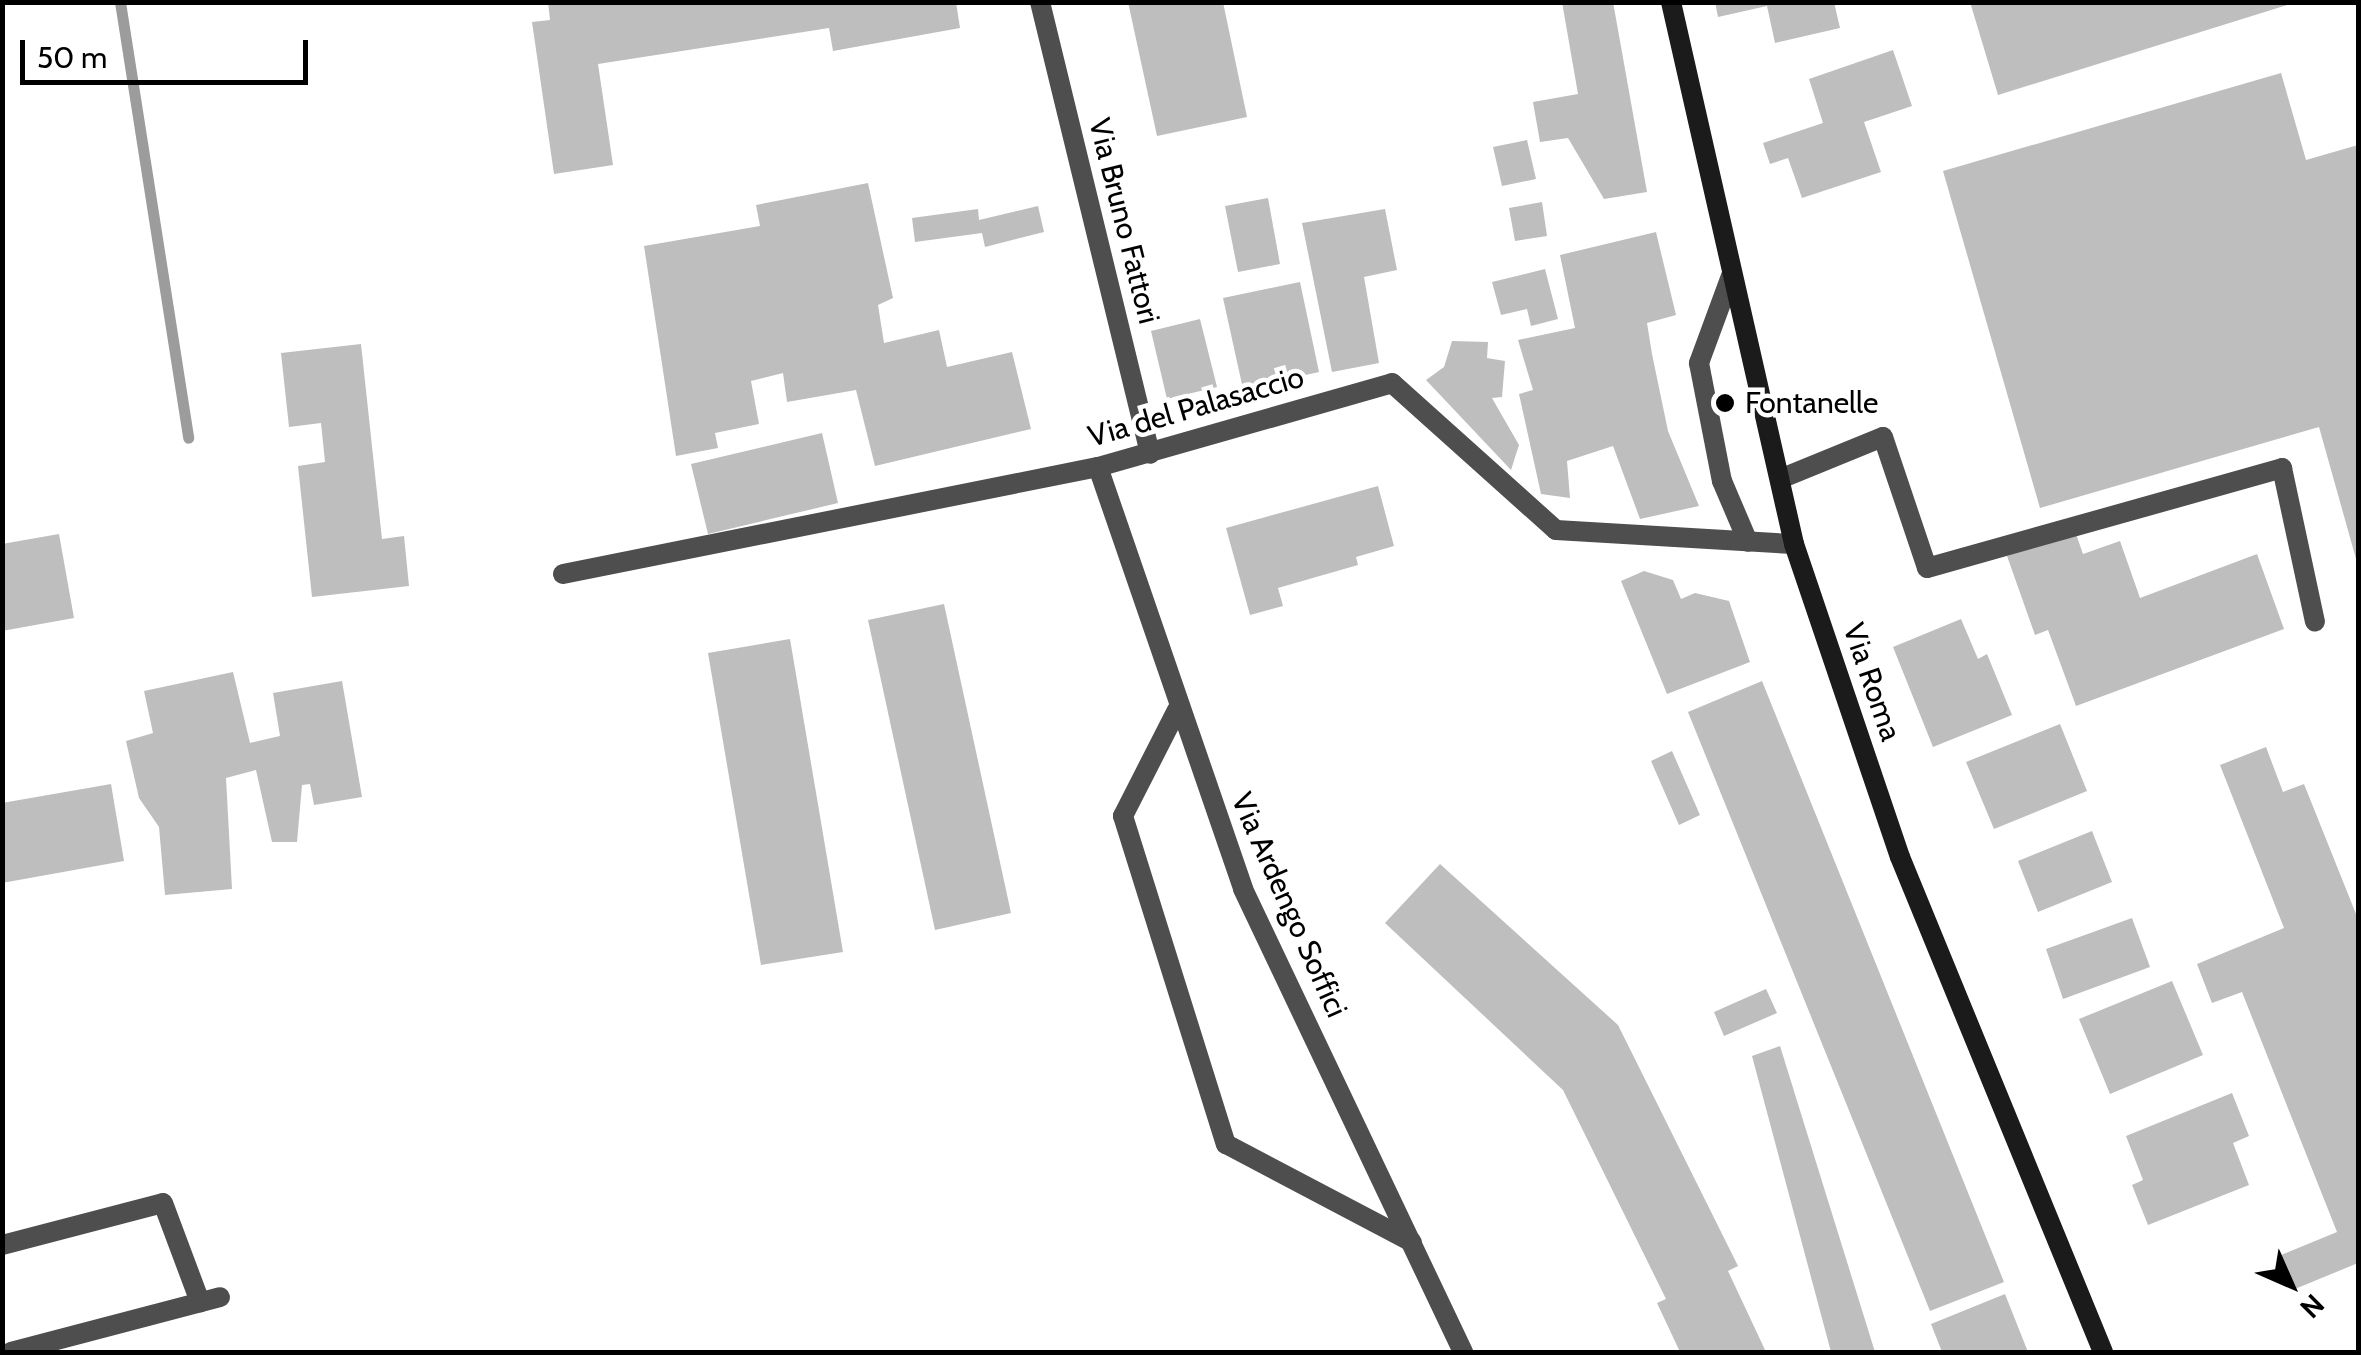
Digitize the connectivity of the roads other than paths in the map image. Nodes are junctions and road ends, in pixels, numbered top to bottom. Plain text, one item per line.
1 (1040, 2) edge
2 (1671, 2) edge
3 (1731, 276) junction
4 (1150, 454) junction
5 (1098, 467) junction
6 (1780, 479) junction
7 (1748, 542) junction
8 (1794, 544) junction
9 (564, 574) dead end
10 (2314, 622) dead end
11 (1177, 710) junction
12 (1412, 1242) junction
13 (2, 1245) edge
14 (12, 1352) edge
15 (1462, 1352) edge
16 (2103, 1352) edge

1 - 4 street, Via Bruno Fattori
2 - 3 main road, Via Roma
3 - 6 main road, Via Roma
3 - 7 street
4 - 5 street, Via del Palasaccio
4 - 7 street, Via del Palasaccio
5 - 9 street, Via del Palasaccio
5 - 11 street, Via Ardengo Soffici
6 - 8 main road, Via Roma
6 - 10 street
7 - 8 street, Via del Palasaccio
8 - 16 main road, Via Roma
11 - 12 street, Via Ardengo Soffici
11 - 12 street
12 - 15 street, Via Ardengo Soffici
13 - 14 street

